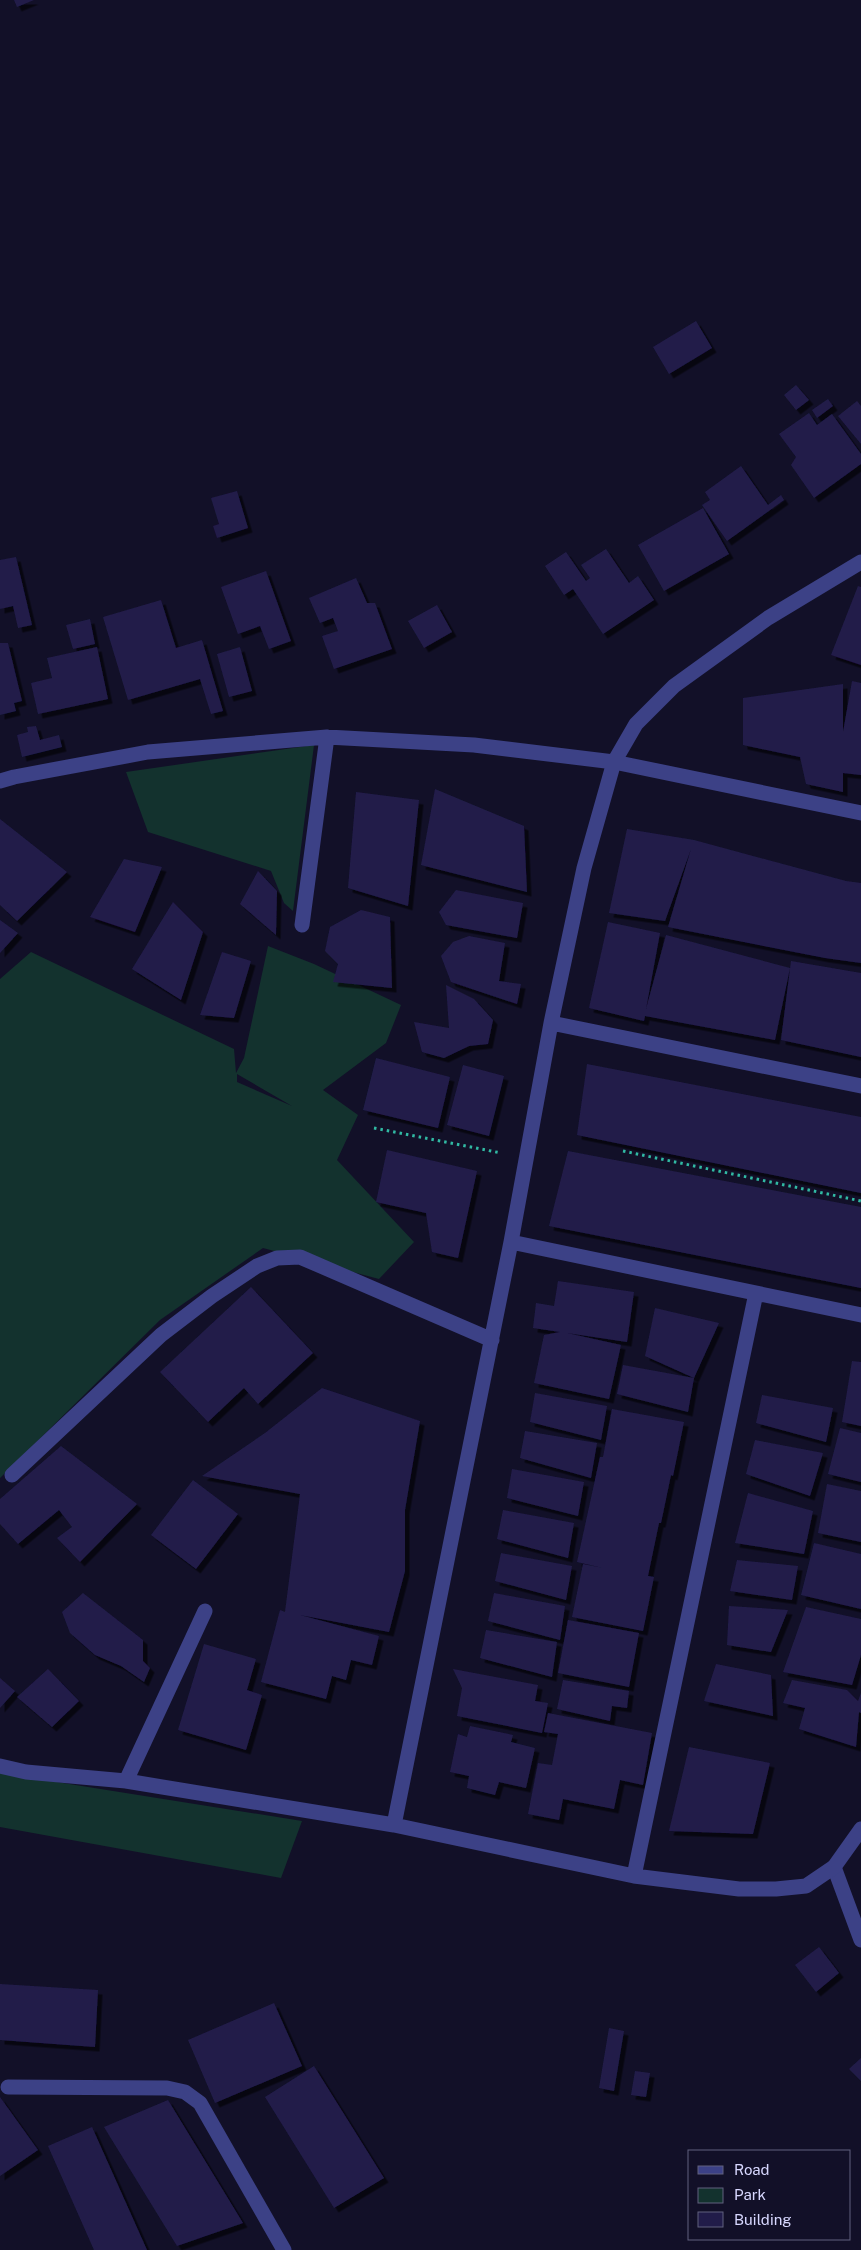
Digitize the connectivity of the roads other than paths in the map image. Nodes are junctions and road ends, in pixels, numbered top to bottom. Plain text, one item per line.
1 (861, 562) edge
2 (328, 737) junction
3 (614, 762) junction
4 (0, 781) edge
5 (861, 813) edge
6 (302, 925) dead end
7 (551, 1023) junction
8 (861, 1086) edge
9 (511, 1242) junction
10 (756, 1293) junction
11 (861, 1315) edge
12 (492, 1340) junction
13 (12, 1475) dead end
14 (205, 1611) dead end
15 (0, 1766) edge
16 (126, 1781) junction
17 (394, 1824) junction
18 (861, 1829) edge
19 (834, 1867) junction
20 (634, 1876) junction
21 (861, 1940) edge
22 (8, 2087) dead end
23 (284, 2250) edge

1 - 3 street
2 - 3 street
2 - 4 street
2 - 6 street
3 - 5 street
3 - 7 street
7 - 8 street
7 - 9 street
9 - 10 street
9 - 12 street
10 - 11 street
10 - 20 street
12 - 13 street
12 - 17 street
14 - 16 street
15 - 16 street
16 - 17 street
17 - 20 street
18 - 19 street
19 - 20 street
19 - 21 street
22 - 23 street

